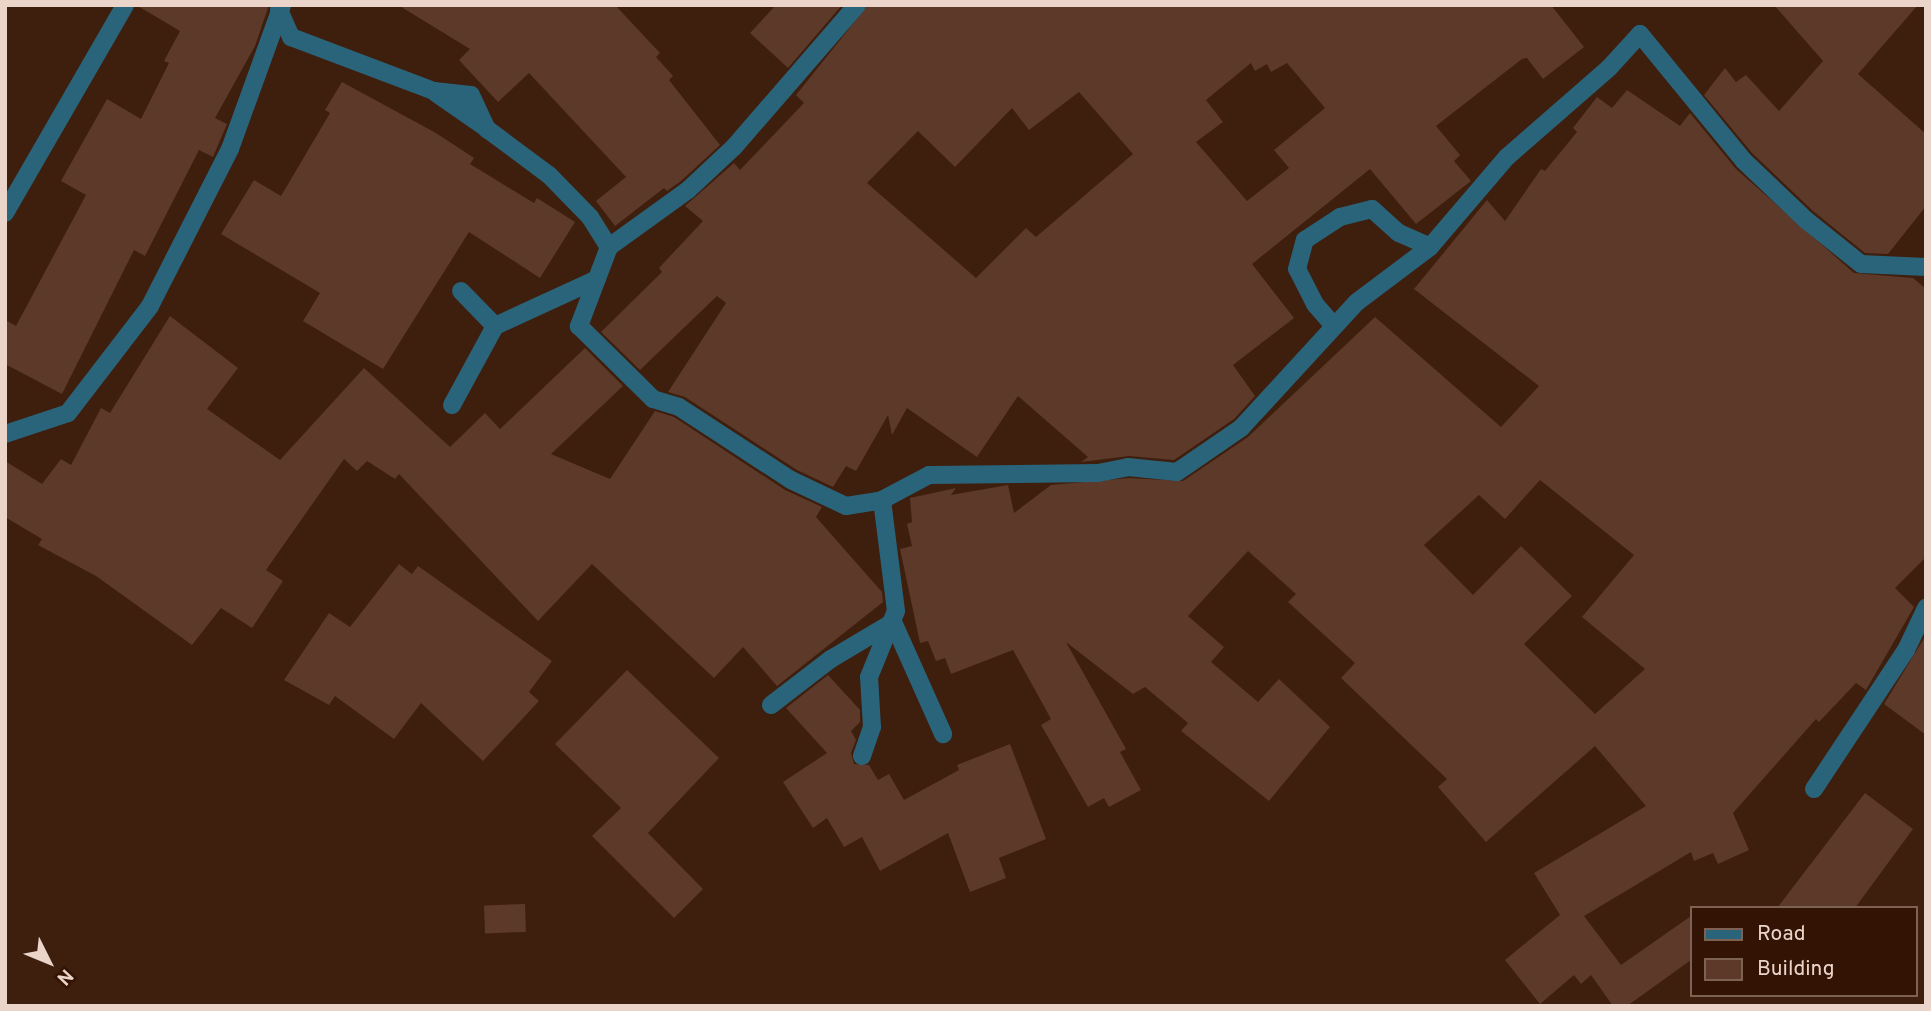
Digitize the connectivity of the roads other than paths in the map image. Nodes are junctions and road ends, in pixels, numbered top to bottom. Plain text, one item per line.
1 (125, 5) edge
2 (857, 5) edge
3 (280, 8) edge
4 (5, 213) edge
5 (609, 247) junction
6 (1430, 247) junction
7 (1926, 267) edge
8 (597, 279) junction
9 (461, 291) dead end
10 (495, 326) junction
11 (1335, 326) junction
12 (452, 405) dead end
13 (5, 434) edge
14 (882, 500) junction
15 (1926, 608) edge
16 (893, 622) junction
17 (771, 705) dead end
18 (943, 734) dead end
19 (862, 756) dead end
20 (1814, 789) dead end

1 - 4 street
2 - 5 street
3 - 5 street
3 - 13 street
5 - 8 street
6 - 7 street
6 - 11 street
6 - 11 street
8 - 10 street
8 - 14 street
9 - 10 street
10 - 12 street
11 - 14 street
14 - 16 street
15 - 20 street
16 - 17 street
16 - 18 street
16 - 19 street

